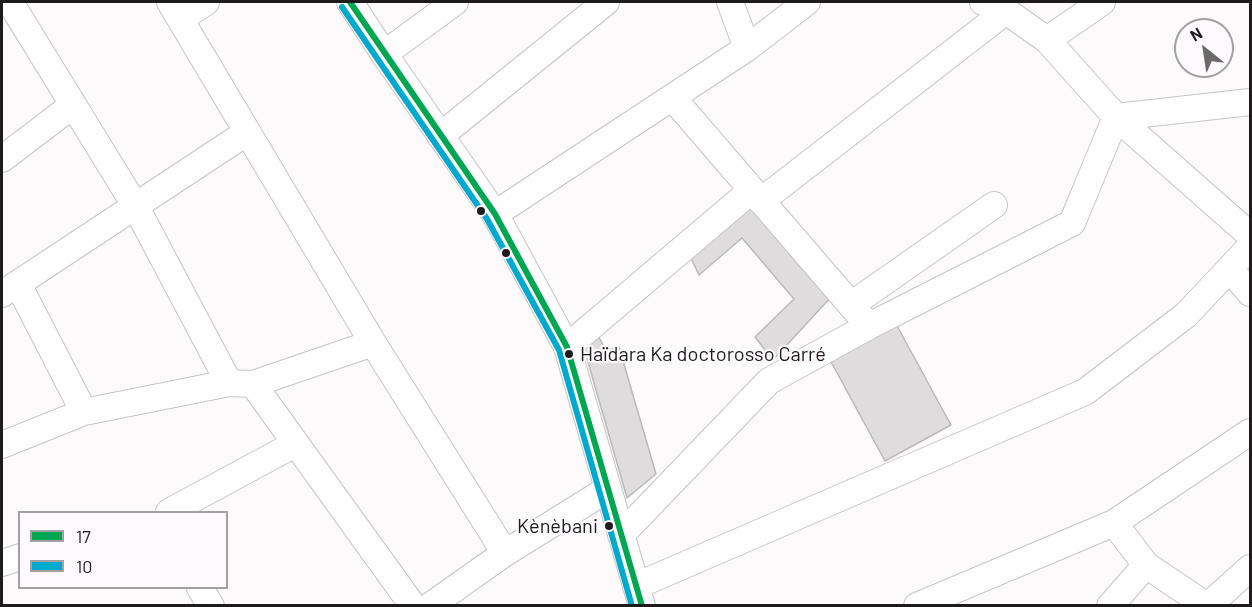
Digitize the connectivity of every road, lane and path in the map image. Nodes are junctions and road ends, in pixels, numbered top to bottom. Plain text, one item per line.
1 (10, 2) edge
2 (206, 2) edge
3 (350, 2) edge
4 (455, 2) edge
5 (606, 2) edge
6 (730, 2) edge
7 (807, 2) edge
8 (1102, 2) edge
9 (995, 6) edge
10 (175, 10) edge
11 (1047, 40) junction
12 (747, 48) junction
13 (384, 54) junction
14 (672, 97) junction
15 (1251, 102) edge
16 (73, 105) junction
17 (1116, 117) junction
18 (246, 133) junction
19 (440, 136) junction
20 (2, 159) edge
21 (757, 196) junction
22 (994, 205) dead end
23 (136, 207) junction
24 (495, 214) junction
25 (1251, 235) edge
26 (1251, 247) edge
27 (1230, 269) junction
28 (10, 289) edge
29 (1251, 293) edge
30 (851, 305) junction
31 (870, 326) junction
32 (372, 343) junction
33 (567, 347) junction
34 (241, 383) junction
35 (84, 412) junction
36 (1251, 432) edge
37 (295, 444) junction
38 (2, 446) edge
39 (608, 489) junction
40 (173, 511) edge
41 (1114, 523) junction
42 (621, 535) junction
43 (506, 553) junction
44 (18, 558) edge
45 (2, 562) edge
46 (1146, 565) junction
47 (1251, 568) edge
48 (201, 589) edge
49 (465, 595) edge
50 (639, 596) edge
51 (211, 606) edge
52 (413, 606) edge
53 (430, 606) edge
54 (917, 606) edge
55 (1110, 606) edge
56 (1207, 606) edge

1 - 16 street
2 - 10 street
3 - 13 street
4 - 13 street
5 - 19 street
6 - 12 street
7 - 12 street
8 - 11 street
9 - 11 street
9 - 21 street
10 - 18 street
11 - 17 street
12 - 14 street
13 - 19 street
14 - 21 street
14 - 24 street
15 - 17 street
16 - 20 street
16 - 23 street
17 - 25 street
17 - 31 street
18 - 23 street
18 - 32 street
19 - 24 street
21 - 30 street
21 - 33 street
22 - 30 street
23 - 28 street
23 - 34 street
24 - 33 street
26 - 27 street
27 - 29 street
27 - 50 street
28 - 35 street
30 - 31 street
31 - 42 street
32 - 34 street
32 - 43 street
33 - 39 street
34 - 35 street
34 - 37 street
35 - 38 street
36 - 41 street
37 - 40 street
37 - 52 street
39 - 42 street
39 - 43 street
41 - 46 street
41 - 54 street
42 - 50 street
43 - 49 street
44 - 45 street
46 - 55 street
46 - 56 street
47 - 56 street
48 - 51 street
49 - 53 street

